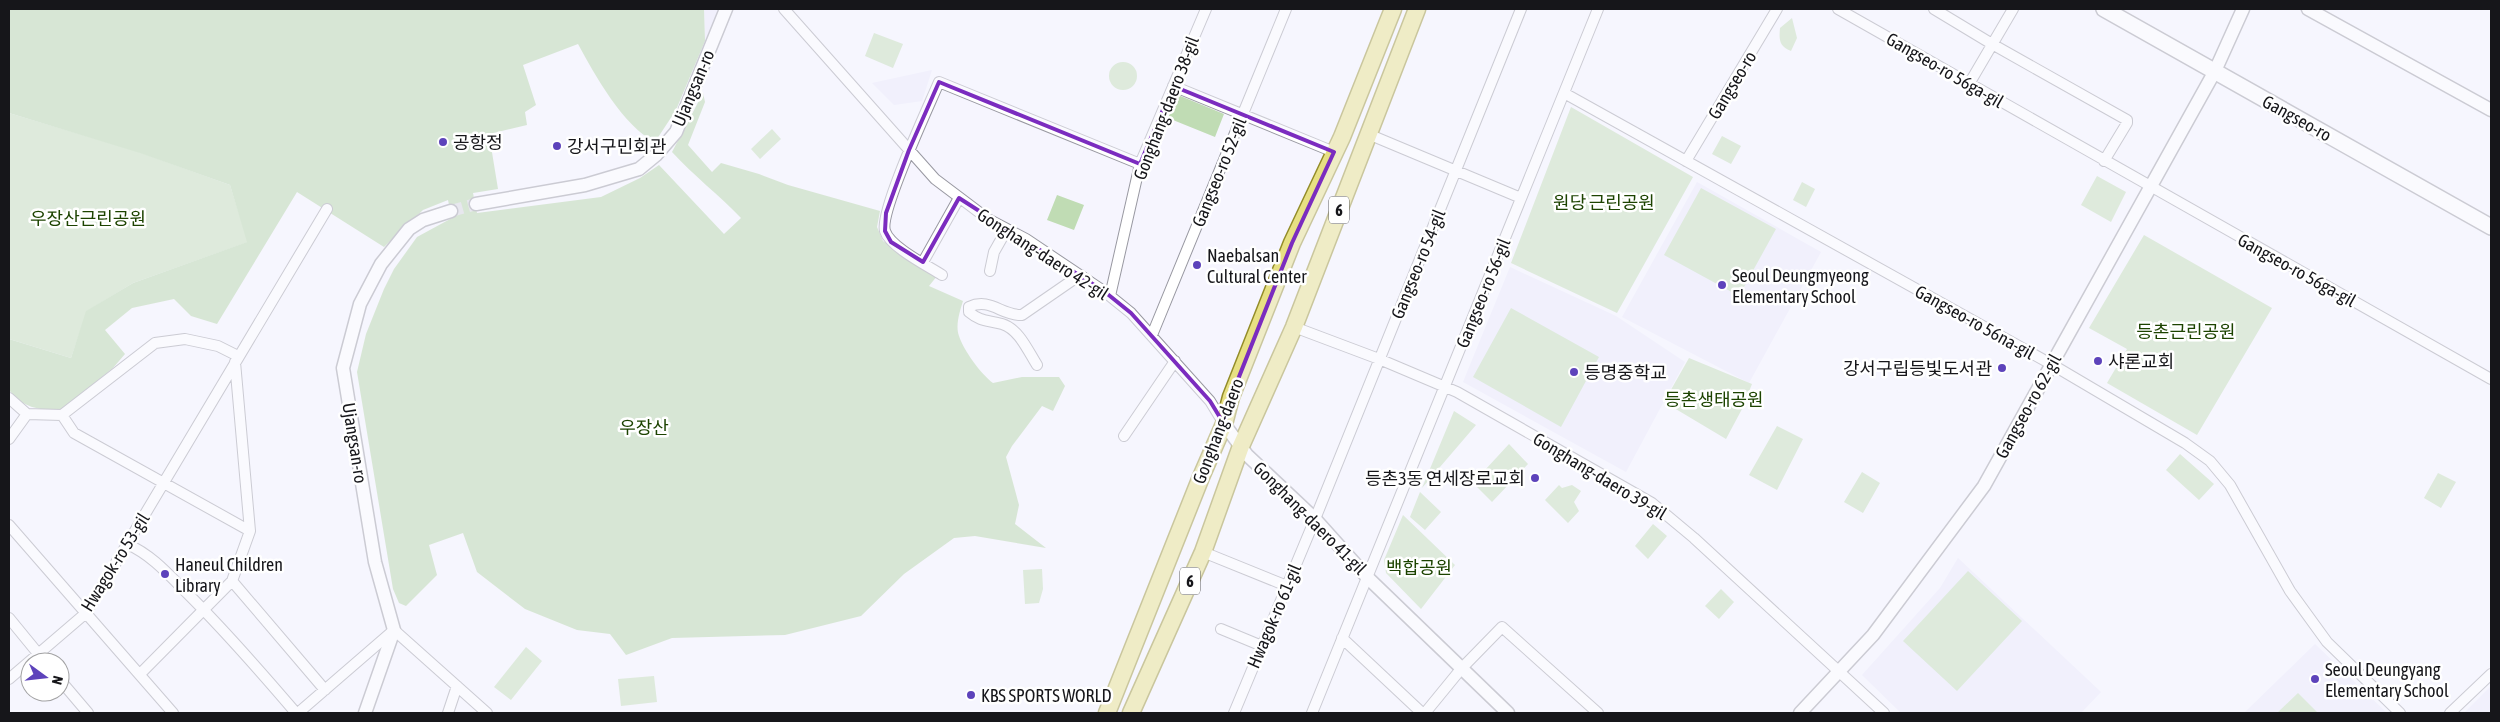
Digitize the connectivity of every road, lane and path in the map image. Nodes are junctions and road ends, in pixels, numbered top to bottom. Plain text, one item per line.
1 (726, 9) edge
2 (784, 9) edge
3 (1206, 9) edge
4 (1286, 9) edge
5 (1393, 9) edge
6 (1417, 9) edge
7 (1521, 9) edge
8 (1598, 9) edge
9 (1777, 9) edge
10 (1838, 9) edge
11 (1934, 9) edge
12 (2013, 9) edge
13 (2104, 9) edge
14 (2243, 9) edge
15 (2308, 9) edge
16 (1992, 44) junction
17 (2215, 72) junction
18 (1969, 84) junction
19 (1173, 86) junction
20 (1564, 93) junction
21 (2491, 110) edge
22 (1243, 113) junction
23 (1368, 134) junction
24 (909, 150) junction
25 (1334, 152) junction
26 (1686, 161) junction
27 (2104, 161) junction
28 (1140, 164) junction
29 (1456, 170) junction
30 (2150, 187) junction
31 (958, 198) junction
32 (1521, 198) junction
33 (476, 204) tunnel mouth
34 (327, 209) dead end
35 (451, 211) tunnel mouth
36 (2491, 227) edge
37 (1007, 229) junction
38 (923, 262) junction
39 (990, 270) dead end
40 (942, 274) dead end
41 (1080, 275) junction
42 (1110, 296) junction
43 (1294, 327) junction
44 (1152, 335) junction
45 (236, 359) junction
46 (1379, 359) junction
47 (1175, 361) junction
48 (2051, 364) junction
49 (1037, 365) dead end
50 (2491, 379) edge
51 (1444, 387) junction
52 (9, 398) edge
53 (27, 414) junction
54 (62, 415) junction
55 (1224, 424) junction
56 (1124, 436) dead end
57 (9, 439) edge
58 (1241, 446) junction
59 (162, 484) junction
60 (1315, 519) junction
61 (9, 525) edge
62 (250, 531) junction
63 (127, 544) junction
64 (1203, 552) junction
65 (1367, 577) junction
66 (232, 581) junction
67 (1287, 586) junction
68 (205, 611) junction
69 (86, 613) junction
70 (9, 618) edge
71 (1221, 629) dead end
72 (394, 630) junction
73 (1342, 638) junction
74 (1262, 646) junction
75 (37, 652) edge
76 (48, 652) edge
77 (1461, 669) junction
78 (20, 672) edge
79 (1838, 672) junction
80 (140, 674) junction
81 (2491, 674) edge
82 (9, 679) edge
83 (457, 686) junction
84 (325, 690) junction
85 (70, 692) edge
86 (1134, 712) edge
87 (88, 713) edge
88 (173, 713) edge
89 (297, 713) edge
90 (365, 713) edge
91 (448, 713) edge
92 (487, 713) edge
93 (1107, 713) edge
94 (1234, 713) edge
95 (1312, 713) edge
96 (1424, 713) edge
97 (1508, 713) edge
98 (1598, 713) edge
99 (1800, 713) edge
100 (1884, 713) edge
101 (2400, 713) edge
102 (2450, 713) edge

1 - 33 street, Ujangsan-ro
2 - 24 street, Gonghang-daero 42-gil
3 - 19 street, Gonghang-daero 38-gil
4 - 22 street, Gangseo-ro 52-gil
5 - 25 main road, Gonghang-daero / 6
6 - 23 main road, Gonghang-daero / 6
7 - 29 street, Gangseo-ro 54-gil
8 - 20 street, Gangseo-ro 56-gil
9 - 26 street, Gangseo-ro
10 - 18 street, Gangseo-ro 56ga-gil
11 - 16 street
12 - 16 street
13 - 17 main road, Gangseo-ro
14 - 17 street, Gangseo-ro 62-gil
15 - 21 street
16 - 18 street
16 - 27 street
17 - 30 street, Gangseo-ro 62-gil
17 - 36 main road, Gangseo-ro
18 - 27 street, Gangseo-ro 56ga-gil
19 - 22 street
19 - 28 street, Gonghang-daero 38-gil
20 - 26 street, Gangseo-ro 56na-gil
20 - 32 street, Gangseo-ro 56-gil
22 - 25 street
22 - 44 street, Gangseo-ro 52-gil
23 - 29 street
23 - 43 main road, Gonghang-daero / 6
24 - 28 street
24 - 31 street, Gonghang-daero 42-gil
24 - 38 street
25 - 55 main road, Gonghang-daero / 6
26 - 48 street, Gangseo-ro 56na-gil
27 - 30 street, Gangseo-ro 56ga-gil
28 - 42 street, Gonghang-daero 38-gil
29 - 32 street
29 - 46 street, Gangseo-ro 54-gil
30 - 48 street, Gangseo-ro 62-gil
30 - 50 street, Gangseo-ro 56ga-gil
31 - 37 street, Gonghang-daero 42-gil
31 - 38 street
32 - 51 street, Gangseo-ro 56-gil
34 - 45 street, Hwagok-ro 53-gil
35 - 72 street, Ujangsan-ro
37 - 39 street
37 - 41 street, Gonghang-daero 42-gil
38 - 40 street
41 - 42 street, Gonghang-daero 42-gil
41 - 49 street
42 - 44 street, Gonghang-daero 42-gil
43 - 46 street, Gonghang-daero 39-gil
43 - 58 main road, Gonghang-daero / 6
44 - 47 street, Gonghang-daero 42-gil
45 - 54 street
45 - 59 street, Hwagok-ro 53-gil
45 - 62 street
46 - 51 street, Gonghang-daero 39-gil
46 - 60 street, Gangseo-ro 54-gil
47 - 55 street, Gonghang-daero 42-gil
47 - 56 street
48 - 79 street, Gangseo-ro 62-gil
48 - 101 street, Gangseo-ro 56na-gil
51 - 65 street, Gangseo-ro 56-gil
51 - 79 street, Gonghang-daero 39-gil
52 - 53 street
53 - 54 street
53 - 57 street
54 - 59 street
55 - 58 street, Gonghang-daero 41-gil
55 - 93 main road, Gonghang-daero / 6
58 - 60 street, Gonghang-daero 41-gil
58 - 64 main road, Gonghang-daero / 6
59 - 62 street
59 - 63 street, Hwagok-ro 53-gil
60 - 65 street, Gonghang-daero 41-gil
60 - 67 street, Hwagok-ro 61-gil
61 - 69 street
62 - 66 street
63 - 68 street
63 - 69 street, Hwagok-ro 53-gil
64 - 67 street
64 - 86 main road, Gonghang-daero / 6
65 - 73 street, Gangseo-ro 56-gil
65 - 77 street, Gonghang-daero 41-gil
66 - 68 street
66 - 84 street
67 - 74 street, Hwagok-ro 61-gil
68 - 80 street
68 - 89 street
69 - 76 street, Hwagok-ro 53-gil
69 - 80 street
70 - 75 street
71 - 74 street
72 - 83 street
72 - 84 street
72 - 90 street
73 - 95 street, Gangseo-ro 56-gil
73 - 96 street
74 - 94 street, Hwagok-ro 61-gil
77 - 96 street
77 - 97 street, Gonghang-daero 41-gil
77 - 98 street
78 - 82 street, Hwagok-ro 53-gil
79 - 99 street, Gangseo-ro 62-gil
79 - 100 street, Gonghang-daero 39-gil
80 - 88 street
81 - 102 street
83 - 91 street
83 - 92 street
84 - 89 street
85 - 87 street

